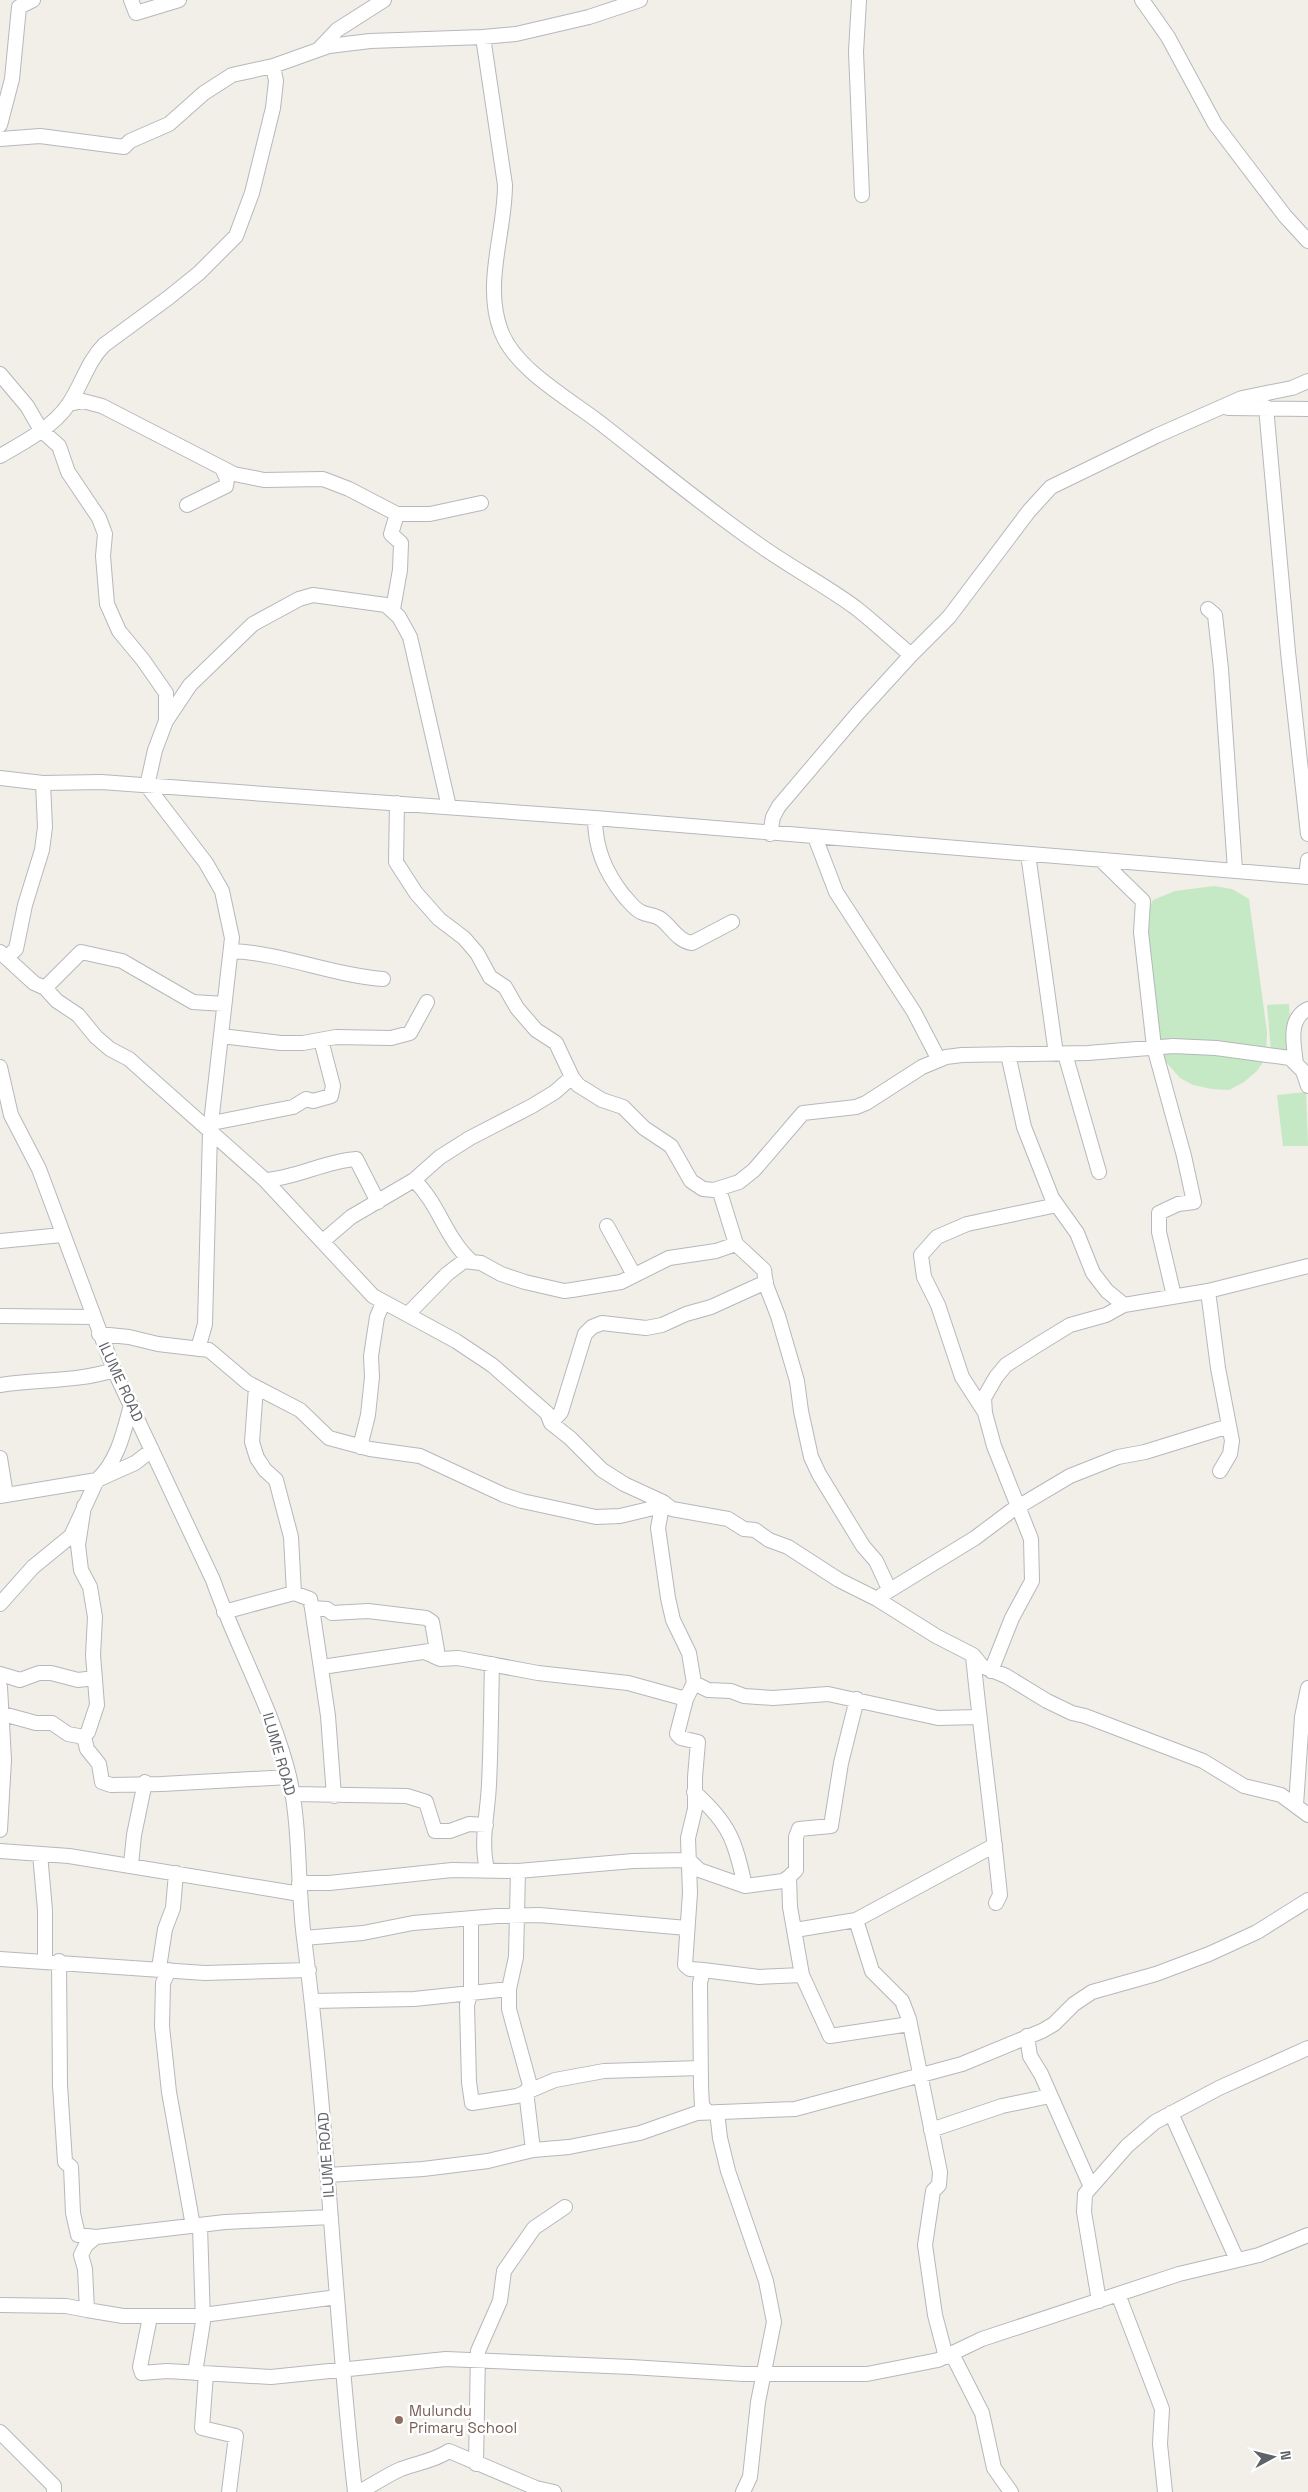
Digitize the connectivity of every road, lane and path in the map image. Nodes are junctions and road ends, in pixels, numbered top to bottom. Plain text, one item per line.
1 (33, 0) edge
2 (131, 0) edge
3 (179, 0) edge
4 (384, 0) edge
5 (640, 0) edge
6 (859, 0) edge
7 (1142, 0) edge
8 (483, 37) junction
9 (318, 50) junction
10 (273, 66) junction
11 (0, 125) edge
12 (0, 138) edge
13 (862, 195) dead end
14 (1308, 242) edge
15 (0, 374) edge
16 (1308, 381) edge
17 (68, 404) junction
18 (1266, 407) junction
19 (1217, 410) junction
20 (1308, 410) edge
21 (41, 430) junction
22 (0, 456) edge
23 (222, 468) junction
24 (481, 504) dead end
25 (187, 505) dead end
26 (397, 514) junction
27 (1208, 608) dead end
28 (392, 609) junction
29 (911, 655) junction
30 (166, 721) junction
31 (0, 778) edge
32 (42, 783) junction
33 (147, 786) junction
34 (396, 803) junction
35 (449, 807) junction
36 (595, 818) junction
37 (770, 834) junction
38 (1308, 834) edge
39 (815, 837) junction
40 (1028, 854) junction
41 (1101, 860) junction
42 (1308, 860) edge
43 (1235, 870) junction
44 (1307, 877) edge
45 (732, 922) dead end
46 (231, 951) junction
47 (4, 954) edge
48 (383, 979) dead end
49 (45, 988) junction
50 (428, 1002) dead end
51 (224, 1004) junction
52 (1308, 1009) edge
53 (221, 1036) junction
54 (321, 1040) junction
55 (1154, 1047) junction
56 (1008, 1054) junction
57 (1061, 1054) junction
58 (939, 1060) junction
59 (1296, 1064) junction
60 (0, 1067) edge
61 (572, 1077) junction
62 (1308, 1086) edge
63 (6, 1115) edge
64 (210, 1127) junction
65 (1099, 1172) dead end
66 (265, 1180) junction
67 (414, 1180) junction
68 (719, 1189) junction
69 (378, 1202) junction
70 (1057, 1206) junction
71 (607, 1226) dead end
72 (62, 1235) junction
73 (0, 1241) edge
74 (323, 1241) junction
75 (736, 1244) junction
76 (471, 1261) junction
77 (1308, 1266) edge
78 (634, 1275) junction
79 (766, 1282) junction
80 (1208, 1291) junction
81 (1174, 1296) junction
82 (383, 1303) junction
83 (1124, 1305) junction
84 (408, 1314) junction
85 (0, 1316) edge
86 (94, 1317) junction
87 (99, 1334) junction
88 (198, 1349) junction
89 (114, 1370) junction
90 (0, 1385) edge
91 (256, 1387) junction
92 (131, 1405) junction
93 (985, 1413) junction
94 (551, 1423) junction
95 (1228, 1426) junction
96 (360, 1447) junction
97 (152, 1450) junction
98 (0, 1458) edge
99 (1220, 1471) dead end
100 (97, 1480) junction
101 (3, 1495) edge
102 (662, 1504) junction
103 (84, 1506) junction
104 (1019, 1507) junction
105 (889, 1589) junction
106 (294, 1592) junction
107 (877, 1599) junction
108 (0, 1604) edge
109 (312, 1608) junction
110 (224, 1612) junction
111 (437, 1650) junction
112 (973, 1655) junction
113 (492, 1664) junction
114 (322, 1667) junction
115 (991, 1671) junction
116 (0, 1674) edge
117 (95, 1678) junction
118 (694, 1683) junction
119 (0, 1687) edge
120 (1308, 1688) edge
121 (686, 1699) junction
122 (857, 1699) junction
123 (2, 1706) edge
124 (978, 1717) junction
125 (84, 1737) junction
126 (289, 1777) junction
127 (145, 1782) junction
128 (694, 1792) junction
129 (292, 1794) junction
130 (334, 1796) junction
131 (1296, 1805) junction
132 (1308, 1815) edge
133 (486, 1825) junction
134 (0, 1830) edge
135 (995, 1845) junction
136 (0, 1851) edge
137 (40, 1854) junction
138 (689, 1860) junction
139 (131, 1865) junction
140 (490, 1870) junction
141 (518, 1871) junction
142 (176, 1873) junction
143 (790, 1877) junction
144 (745, 1886) junction
145 (300, 1888) junction
146 (1308, 1900) edge
147 (996, 1903) dead end
148 (518, 1916) junction
149 (471, 1919) junction
150 (856, 1920) junction
151 (687, 1928) junction
152 (795, 1930) junction
153 (304, 1938) junction
154 (0, 1959) edge
155 (52, 1961) junction
156 (164, 1969) junction
157 (309, 1970) junction
158 (703, 1970) junction
159 (802, 1975) junction
160 (509, 1989) junction
161 (471, 1992) junction
162 (312, 2001) junction
163 (910, 2024) junction
164 (1027, 2036) junction
165 (1008, 2045) junction
166 (1308, 2048) edge
167 (1030, 2056) junction
168 (700, 2068) junction
169 (920, 2074) junction
170 (528, 2090) junction
171 (1050, 2096) junction
172 (713, 2112) junction
173 (1170, 2113) junction
174 (931, 2130) junction
175 (533, 2150) junction
176 (328, 2175) junction
177 (1092, 2187) junction
178 (566, 2207) dead end
179 (330, 2217) junction
180 (197, 2226) junction
181 (1308, 2235) edge
182 (96, 2237) junction
183 (1237, 2260) junction
184 (1118, 2294) junction
185 (337, 2297) junction
186 (1099, 2301) junction
187 (0, 2305) edge
188 (87, 2310) junction
189 (203, 2315) junction
190 (150, 2317) junction
191 (949, 2356) junction
192 (477, 2360) junction
193 (341, 2371) junction
194 (200, 2374) junction
195 (763, 2374) junction
196 (0, 2432) edge
197 (476, 2464) junction
198 (54, 2492) edge
199 (229, 2492) edge
200 (355, 2492) edge
201 (359, 2492) edge
202 (554, 2492) edge
203 (743, 2492) edge
204 (1010, 2492) edge
205 (1165, 2492) edge

1 - 11 street
2 - 3 street
4 - 9 street
5 - 8 street
6 - 13 street
7 - 14 street
8 - 9 street
8 - 29 street
9 - 10 street
10 - 12 street
10 - 17 street
15 - 21 street
16 - 19 street
17 - 21 street
17 - 23 street
18 - 19 street
18 - 20 street
18 - 38 street
19 - 29 street
21 - 22 street
21 - 30 street
23 - 25 street
23 - 26 street
24 - 26 street
26 - 28 street
27 - 43 street
28 - 30 street
28 - 35 street
29 - 37 street
30 - 33 street
31 - 32 street
32 - 33 street
32 - 47 street
33 - 34 street
33 - 46 street
34 - 35 street
34 - 61 street
35 - 36 street
36 - 37 street
36 - 45 street
37 - 39 street
39 - 40 street
39 - 58 street
40 - 41 street
40 - 57 street
41 - 43 street
41 - 55 street
42 - 44 street
43 - 44 street
46 - 48 street
46 - 51 street
47 - 49 street
49 - 51 street
49 - 64 street
50 - 54 street
51 - 53 street
52 - 59 street
53 - 54 street
53 - 64 street
54 - 64 street
55 - 57 street
55 - 59 street
55 - 81 street
56 - 57 street
56 - 58 street
56 - 70 street
57 - 65 street
58 - 68 street
59 - 62 street
60 - 63 street, ILUME ROAD
61 - 67 street
61 - 68 street
63 - 72 street, ILUME ROAD
64 - 66 street
64 - 88 street
66 - 69 street
66 - 74 street
67 - 69 street
67 - 76 street
68 - 75 street
69 - 74 street
70 - 83 street
70 - 93 street
71 - 78 street
72 - 73 street
72 - 86 street, ILUME ROAD
74 - 82 street
75 - 78 street
75 - 79 street
76 - 78 street
76 - 84 street
77 - 80 street
79 - 94 street
79 - 105 street
80 - 81 street
80 - 95 street
81 - 83 street
82 - 84 street
82 - 96 street
83 - 93 street
84 - 94 street
85 - 86 street
86 - 87 street, ILUME ROAD
87 - 88 street
87 - 89 street, ILUME ROAD
88 - 91 street
89 - 90 street
89 - 92 street, ILUME ROAD
91 - 96 street
91 - 106 street
92 - 97 street, ILUME ROAD
92 - 100 street
93 - 104 street
94 - 102 street
95 - 99 street
95 - 104 street
96 - 102 street
97 - 100 street
97 - 110 street, ILUME ROAD
98 - 101 street
100 - 101 street
100 - 103 street
102 - 107 street
102 - 118 street
103 - 108 street
103 - 117 street
104 - 105 street
104 - 115 street
105 - 107 street
106 - 109 street
106 - 110 street
107 - 112 street
109 - 111 street
109 - 114 street
110 - 126 street, ILUME ROAD
111 - 113 street
111 - 114 street
112 - 115 street
112 - 124 street
113 - 121 street
113 - 133 street
114 - 130 street
115 - 131 street
116 - 117 street
117 - 125 street
118 - 121 street
118 - 122 street
119 - 123 street
120 - 131 street
121 - 128 street
122 - 124 street
122 - 143 street
123 - 125 street
123 - 134 street
124 - 135 street
125 - 127 street
126 - 127 street
126 - 129 street, ILUME ROAD
127 - 139 street
128 - 138 street
128 - 144 street
129 - 130 street
129 - 145 street, ILUME ROAD
130 - 133 street
131 - 132 street
133 - 140 street
135 - 147 street
135 - 150 street
136 - 137 street
137 - 139 street
137 - 155 street
138 - 141 street
138 - 144 street
138 - 151 street
139 - 142 street
140 - 141 street
140 - 145 street
141 - 148 street
142 - 145 street
142 - 156 street
143 - 144 street
143 - 152 street
145 - 153 street, ILUME ROAD
146 - 164 street
148 - 149 street
148 - 151 street
148 - 160 street
149 - 153 street
149 - 161 street
150 - 152 street
150 - 163 street
151 - 158 street
152 - 159 street
153 - 157 street, ILUME ROAD
154 - 155 street
155 - 156 street
155 - 182 street
156 - 157 street
156 - 180 street
157 - 162 street, ILUME ROAD
158 - 159 street
158 - 168 street
159 - 163 street
160 - 161 street
160 - 170 street
161 - 162 street
161 - 170 street
162 - 176 street, ILUME ROAD
163 - 169 street
164 - 165 street
164 - 167 street
165 - 167 street
165 - 169 street
166 - 173 street
167 - 171 street
168 - 170 street
168 - 172 street
169 - 172 street
169 - 174 street
170 - 175 street
171 - 174 street
171 - 177 street
172 - 175 street
172 - 195 street
173 - 177 street
173 - 183 street
174 - 191 street
175 - 176 street
176 - 179 street, ILUME ROAD
177 - 186 street
178 - 192 street
179 - 180 street
179 - 185 street, ILUME ROAD
180 - 182 street
180 - 189 street
181 - 183 street
182 - 188 street
183 - 184 street
184 - 186 street
184 - 205 street
185 - 189 street
185 - 193 street, ILUME ROAD
186 - 191 street
187 - 188 street
188 - 190 street
189 - 190 street
189 - 194 street
190 - 194 street
191 - 195 street
191 - 204 street
192 - 193 street
192 - 195 street
192 - 197 street
193 - 194 street
193 - 200 street, ILUME ROAD
194 - 199 street
195 - 203 street
196 - 198 street
197 - 201 street
197 - 202 street

